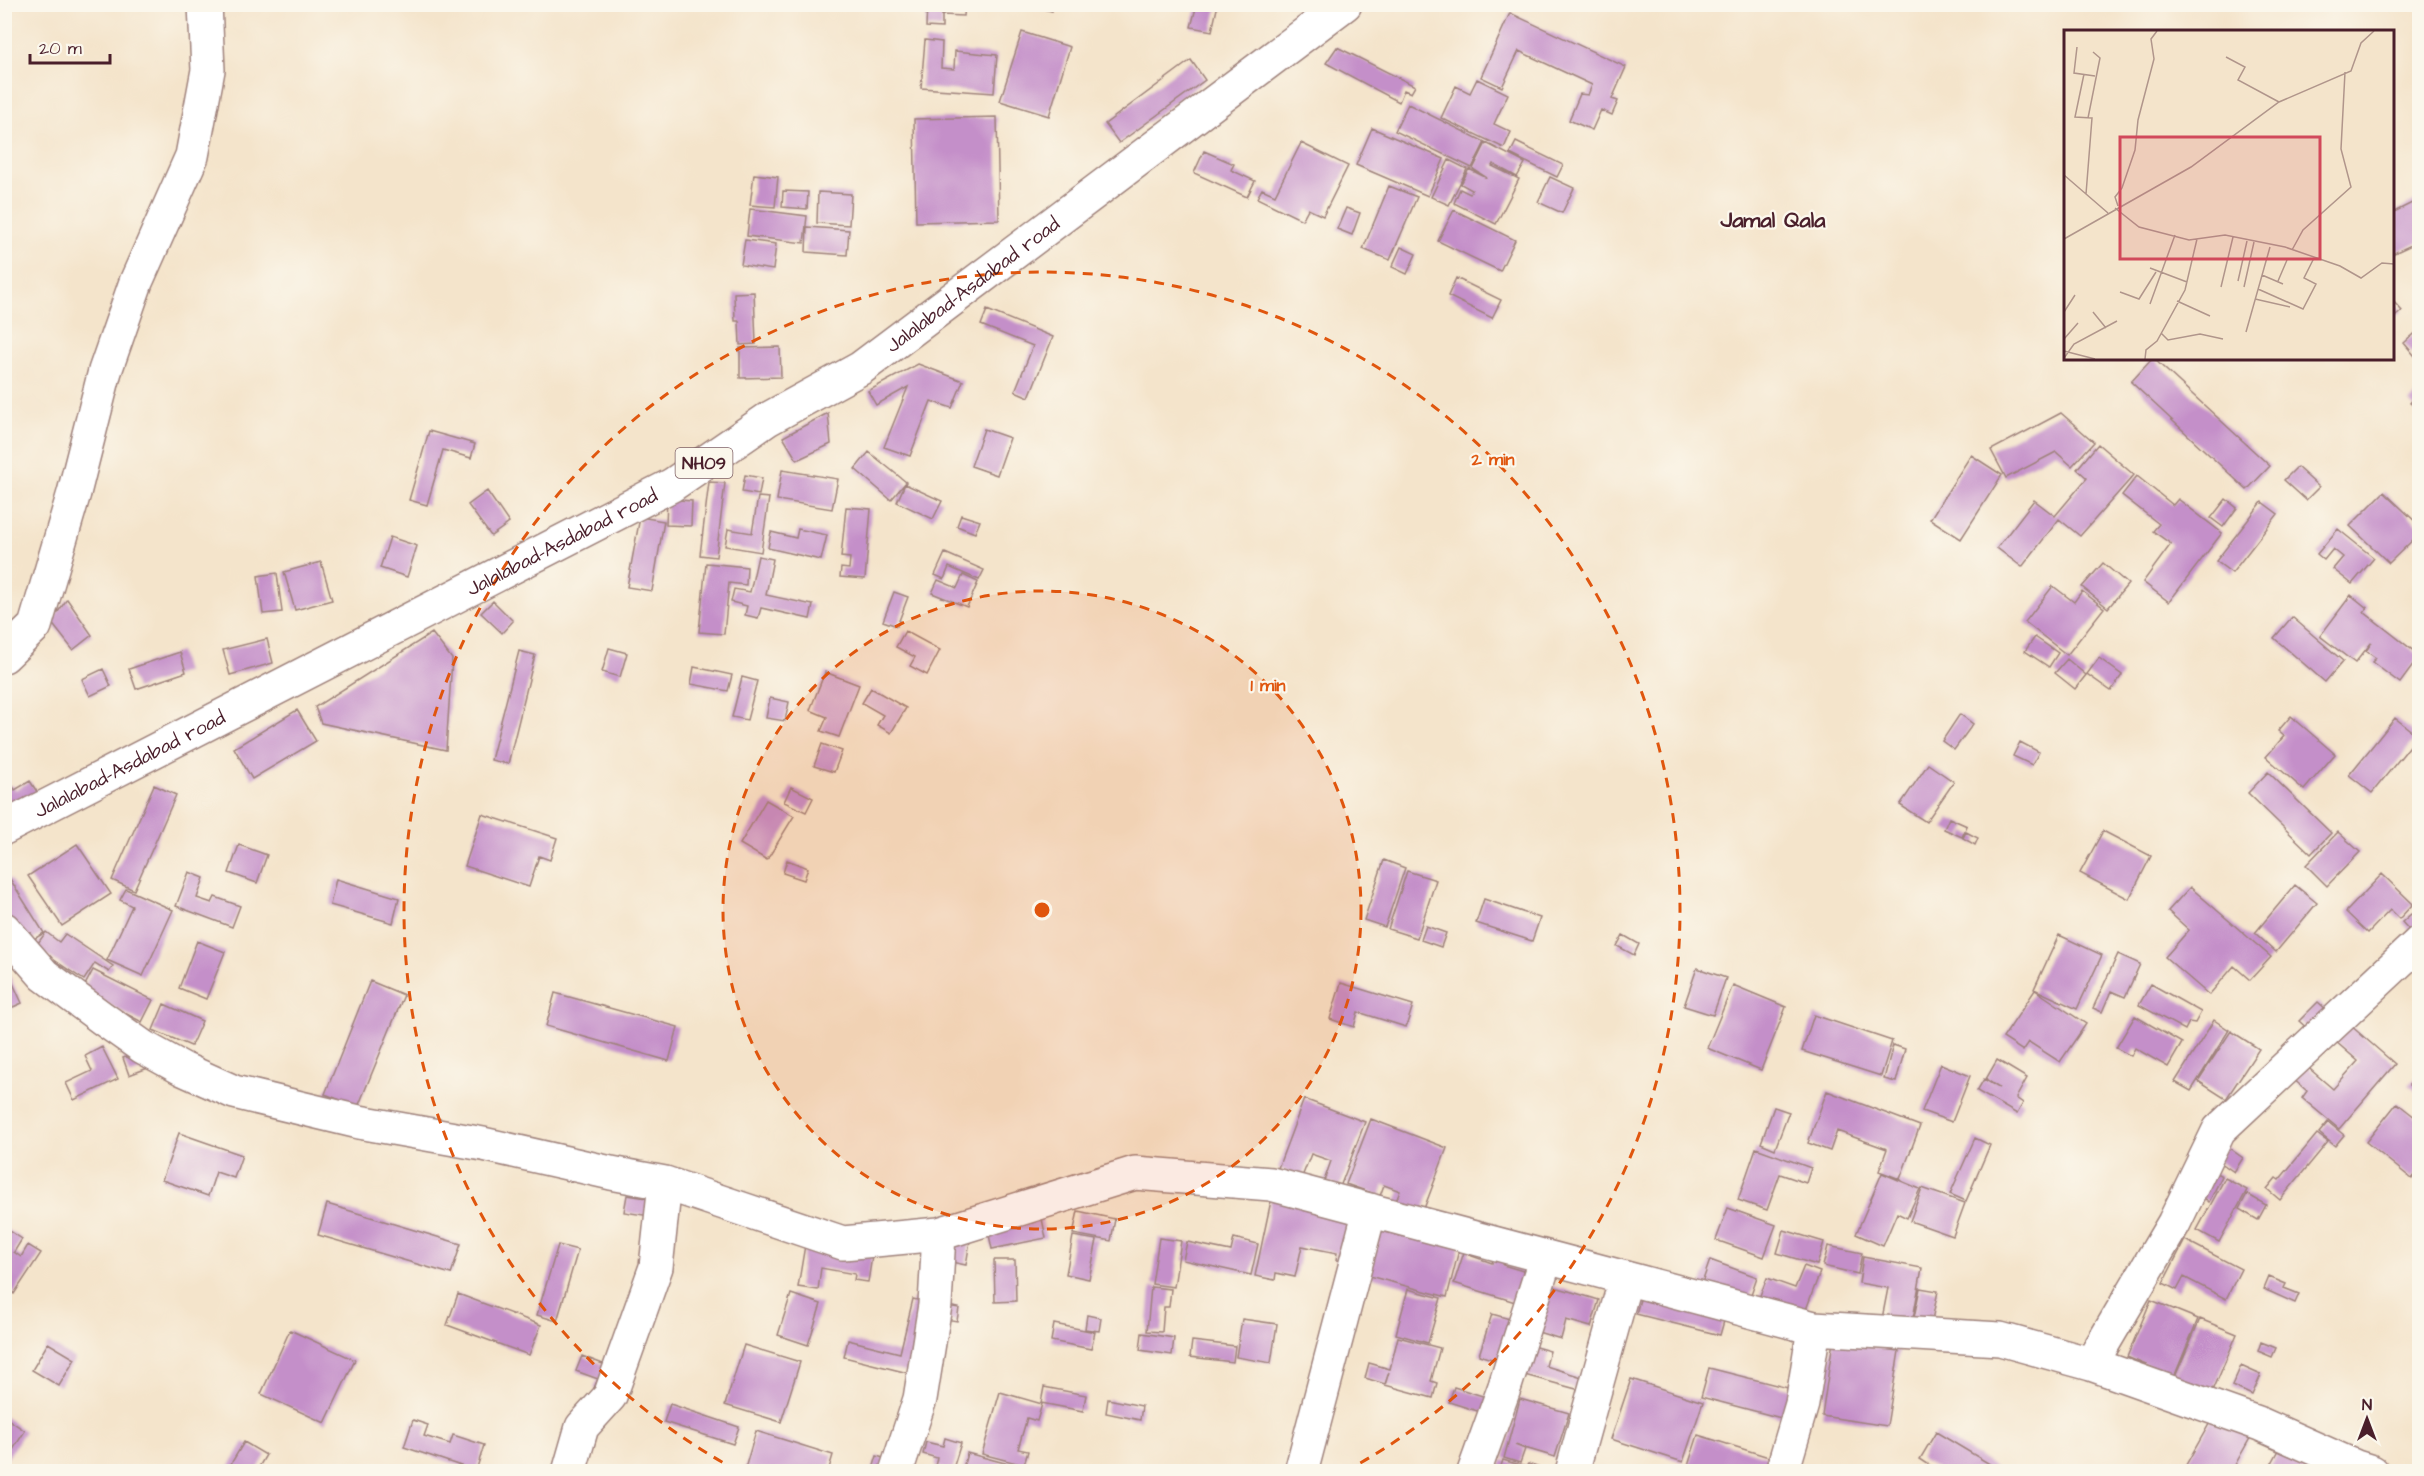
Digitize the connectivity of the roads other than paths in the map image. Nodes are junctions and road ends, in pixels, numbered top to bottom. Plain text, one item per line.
1 (205, 4) edge
2 (1345, 4) edge
3 (4, 656) edge
4 (4, 828) edge
5 (4, 929) edge
6 (2420, 942) edge
7 (665, 1183) junction
8 (1370, 1210) junction
9 (939, 1234) junction
10 (1546, 1257) junction
11 (1626, 1278) junction
12 (1814, 1328) junction
13 (2091, 1364) junction
14 (2360, 1470) edge
15 (569, 1472) edge
16 (896, 1472) edge
17 (1301, 1472) edge
18 (1474, 1472) edge
19 (1572, 1472) edge
20 (1782, 1472) edge

1 - 3 street
2 - 4 street, Jalalabad-Asdabad road / NH09
5 - 7 street
6 - 13 street
7 - 9 street
7 - 15 street
8 - 9 street
8 - 10 street
8 - 17 street
9 - 16 street
10 - 11 street
10 - 18 street
11 - 12 street
11 - 19 street
12 - 13 street
12 - 20 street
13 - 14 street

